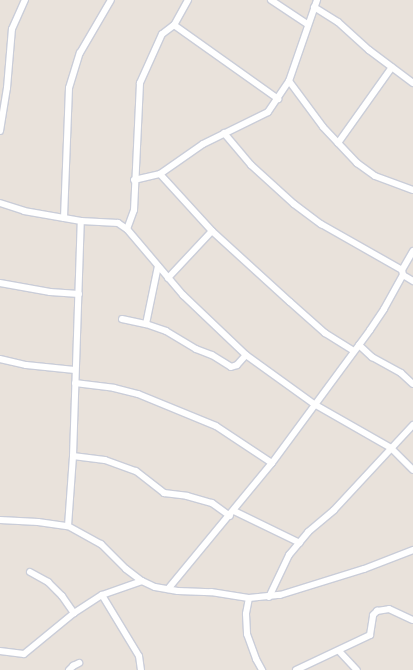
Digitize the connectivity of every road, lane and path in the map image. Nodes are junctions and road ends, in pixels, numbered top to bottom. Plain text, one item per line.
1 (25, 0) edge
2 (111, 0) edge
3 (188, 0) edge
4 (271, 0) edge
5 (317, 0) edge
6 (314, 7) junction
7 (307, 24) junction
8 (174, 25) junction
9 (392, 67) junction
10 (289, 81) junction
11 (413, 83) edge
12 (278, 99) junction
13 (0, 131) edge
14 (224, 133) junction
15 (338, 144) junction
16 (160, 174) junction
17 (134, 180) junction
18 (413, 190) edge
19 (0, 203) edge
20 (64, 218) junction
21 (81, 222) junction
22 (128, 229) junction
23 (212, 231) junction
24 (413, 251) edge
25 (158, 266) junction
26 (402, 272) junction
27 (168, 278) junction
28 (413, 281) edge
29 (0, 283) edge
30 (79, 294) junction
31 (122, 319) dead end
32 (146, 324) junction
33 (359, 345) junction
34 (354, 351) junction
35 (246, 355) junction
36 (0, 359) edge
37 (75, 370) junction
38 (75, 383) junction
39 (413, 384) edge
40 (314, 404) junction
41 (413, 425) edge
42 (390, 448) junction
43 (73, 456) junction
44 (272, 463) junction
45 (413, 470) edge
46 (232, 513) junction
47 (0, 520) edge
48 (68, 526) junction
49 (300, 543) junction
50 (413, 550) edge
51 (30, 572) dead end
52 (142, 581) junction
53 (168, 589) junction
54 (102, 595) junction
55 (269, 597) junction
56 (249, 598) junction
57 (74, 613) junction
58 (413, 620) edge
59 (339, 650) junction
60 (0, 651) edge
61 (79, 664) dead end
62 (70, 670) edge
63 (141, 670) edge
64 (262, 670) edge
65 (296, 670) edge
66 (357, 670) edge

1 - 13 street
2 - 20 street
3 - 8 street
4 - 7 street
5 - 6 street
6 - 7 street
6 - 9 street
7 - 10 street
8 - 12 street
8 - 17 street
9 - 11 street
9 - 15 street
10 - 12 street
10 - 15 street
12 - 14 street
14 - 16 street
14 - 26 street
15 - 18 street
16 - 17 street
16 - 23 street
17 - 22 street
19 - 20 street
20 - 21 street
21 - 22 street
21 - 30 street
22 - 25 street
23 - 27 street
23 - 34 street
24 - 26 street
25 - 27 street
25 - 32 street
26 - 28 street
26 - 33 street
27 - 35 street
29 - 30 street
30 - 37 street
31 - 32 street
32 - 35 street
33 - 34 street
33 - 39 street
34 - 40 street
35 - 40 street
36 - 37 street
37 - 38 street
38 - 43 street
38 - 44 street
40 - 42 street
40 - 44 street
41 - 42 street
42 - 45 street
42 - 49 street
43 - 46 street
43 - 48 street
44 - 46 street
46 - 49 street
46 - 53 street
47 - 48 street
48 - 52 street
49 - 55 street
50 - 55 street
51 - 57 street
52 - 53 street
52 - 54 street
53 - 56 street
54 - 57 street
54 - 63 street
55 - 56 street
56 - 64 street
57 - 60 street
58 - 59 street
59 - 65 street
59 - 66 street
61 - 62 street

